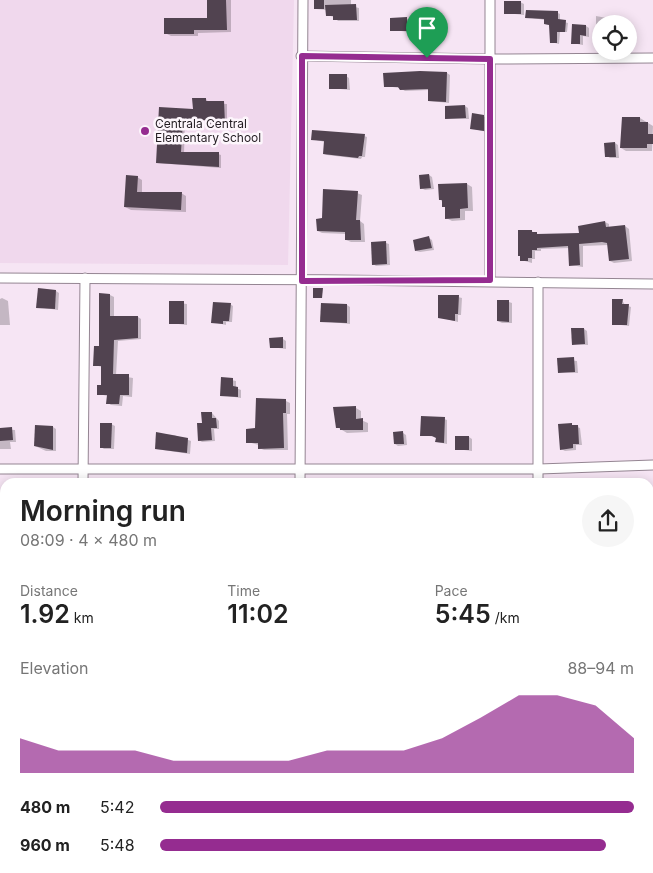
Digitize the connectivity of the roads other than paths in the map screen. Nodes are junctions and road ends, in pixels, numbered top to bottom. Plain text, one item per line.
1 (303, 0) edge
2 (490, 0) edge
3 (302, 56) junction
4 (653, 58) edge
5 (490, 59) junction
6 (0, 278) edge
7 (85, 278) junction
8 (490, 280) junction
9 (302, 281) junction
10 (538, 282) junction
11 (653, 284) edge
12 (653, 465) edge
13 (0, 469) edge
14 (538, 469) junction
15 (83, 470) junction
16 (299, 470) junction
17 (83, 478) edge
18 (300, 478) edge
19 (538, 478) edge

1 - 3 street
2 - 5 street
3 - 5 street
3 - 9 street
4 - 5 street
5 - 8 street
6 - 7 street
7 - 9 street
7 - 15 street
8 - 9 street
8 - 10 street
9 - 16 street
10 - 11 street
10 - 14 street
12 - 14 street
13 - 15 street
14 - 16 street
14 - 19 street
15 - 16 street
15 - 17 street
16 - 18 street

